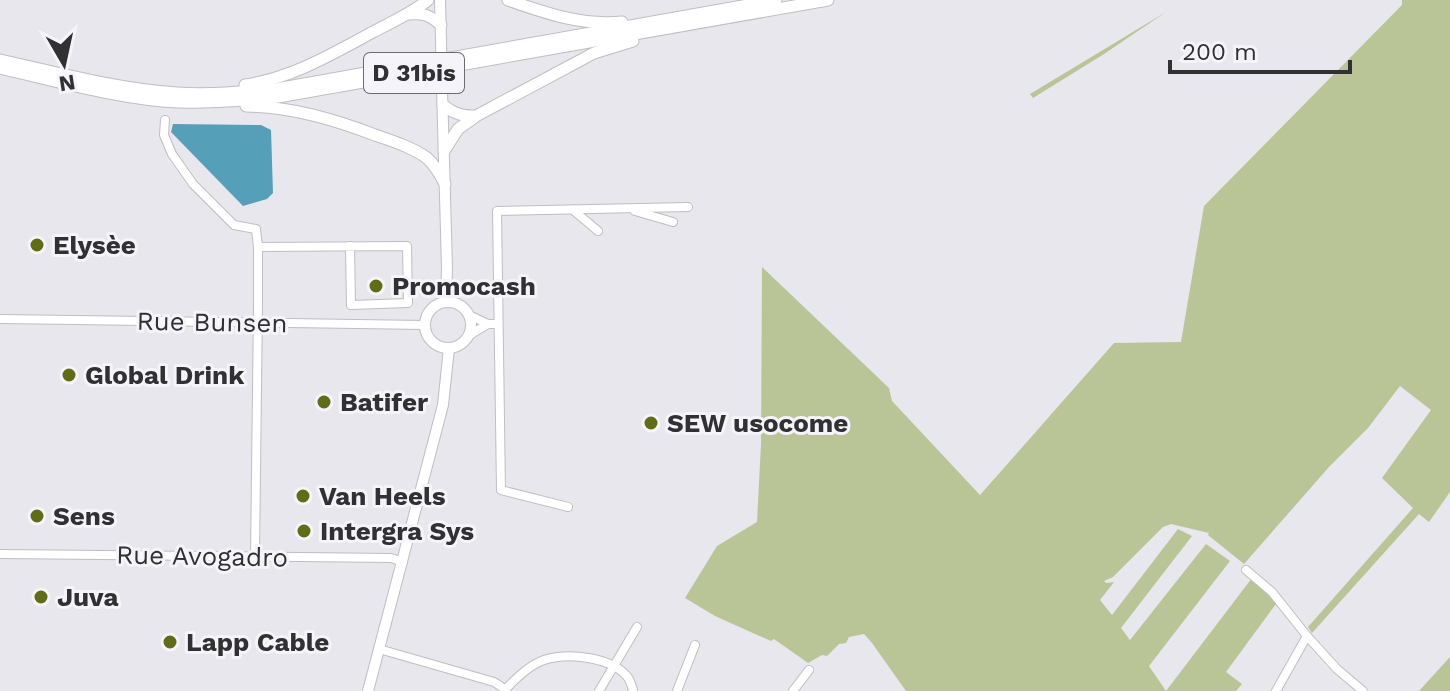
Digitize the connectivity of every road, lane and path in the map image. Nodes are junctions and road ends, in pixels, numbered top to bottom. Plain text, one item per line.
1 (428, 0) edge
2 (440, 0) edge
3 (508, 0) edge
4 (776, 0) edge
5 (828, 0) edge
6 (407, 14) junction
7 (674, 19) junction
8 (717, 19) junction
9 (441, 25) junction
10 (0, 60) edge
11 (0, 68) edge
12 (178, 97) junction
13 (443, 105) junction
14 (476, 116) junction
15 (165, 120) dead end
16 (444, 147) junction
17 (415, 151) junction
18 (445, 184) junction
19 (688, 207) dead end
20 (627, 208) junction
21 (573, 209) junction
22 (673, 222) dead end
23 (598, 231) dead end
24 (350, 246) junction
25 (258, 247) junction
26 (446, 302) junction
27 (351, 305) junction
28 (469, 315) junction
29 (0, 319) edge
30 (257, 323) junction
31 (351, 324) junction
32 (488, 324) junction
33 (498, 324) junction
34 (425, 325) junction
35 (468, 336) junction
36 (449, 348) junction
37 (568, 507) dead end
38 (0, 554) edge
39 (255, 557) junction
40 (403, 562) junction
41 (1246, 570) dead end
42 (637, 627) dead end
43 (1307, 636) junction
44 (695, 645) dead end
45 (379, 649) junction
46 (614, 667) junction
47 (809, 670) dead end
48 (504, 690) edge
49 (368, 691) edge
50 (599, 691) edge
51 (633, 691) edge
52 (677, 691) edge
53 (793, 691) edge
54 (1276, 691) edge
55 (1363, 691) edge

1 - 6 highway
2 - 9 main road
3 - 7 highway
4 - 7 highway, D 31bis
5 - 8 highway, D 31bis
6 - 9 highway
6 - 12 highway
7 - 12 highway, D 31bis
8 - 12 highway, D 31bis
8 - 14 highway
9 - 13 main road, bridge
10 - 12 highway, D 31bis
11 - 12 highway, D 31bis
12 - 17 highway
13 - 14 highway
13 - 16 main road
14 - 16 highway
15 - 25 street
16 - 17 highway
16 - 18 main road
17 - 18 highway
18 - 26 main road
19 - 20 street
20 - 21 street
20 - 22 street
21 - 23 street
21 - 33 street
24 - 25 street
24 - 27 street
24 - 27 street
25 - 30 street
26 - 28 main road
26 - 34 main road
27 - 31 street
28 - 32 street
28 - 35 main road
29 - 30 street, Rue Bunsen
30 - 31 street, Rue Bunsen
30 - 39 street
31 - 34 street, Rue Bunsen
32 - 33 street
32 - 35 street
33 - 37 street
34 - 36 main road
35 - 36 main road
36 - 40 main road
38 - 39 street, Rue Avogadro
39 - 40 street, Rue Avogadro
40 - 45 main road
41 - 43 street
42 - 46 street
43 - 54 street
43 - 55 street
44 - 52 street
45 - 48 street
45 - 49 main road
46 - 48 street
46 - 50 street
46 - 51 street
47 - 53 street

